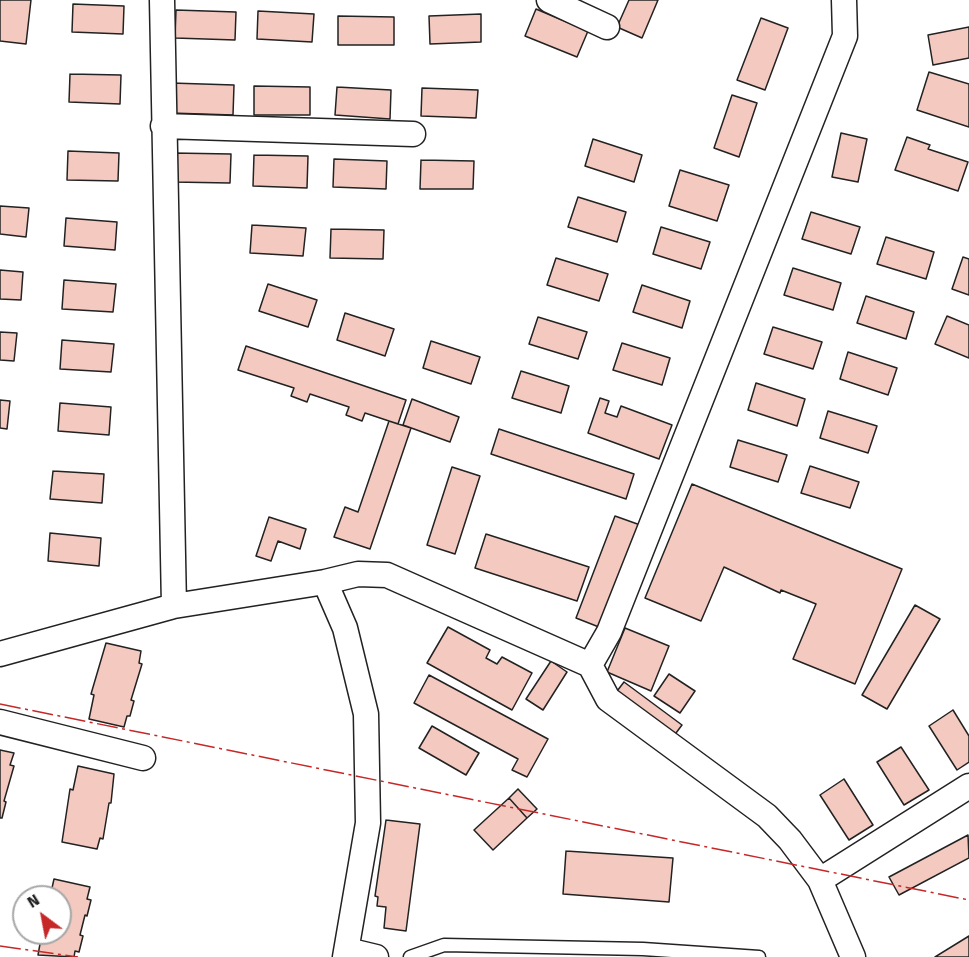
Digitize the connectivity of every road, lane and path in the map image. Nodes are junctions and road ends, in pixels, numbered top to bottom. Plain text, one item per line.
1 (162, 0) edge
2 (844, 0) edge
3 (552, 1) edge
4 (607, 27) dead end
5 (163, 126) junction
6 (413, 134) dead end
7 (325, 582) junction
8 (174, 606) junction
9 (0, 654) edge
10 (590, 665) junction
11 (0, 722) edge
12 (143, 758) dead end
13 (969, 786) edge
14 (820, 880) junction
15 (346, 954) edge
16 (376, 957) edge
17 (410, 957) edge
18 (759, 957) edge
19 (853, 957) edge

1 - 5 street
2 - 10 street
3 - 4 street
5 - 6 street
5 - 8 street
7 - 8 street
7 - 10 street
7 - 15 street
8 - 9 street
10 - 14 street
11 - 12 street
13 - 14 street
14 - 19 street
15 - 16 street
17 - 18 lane

